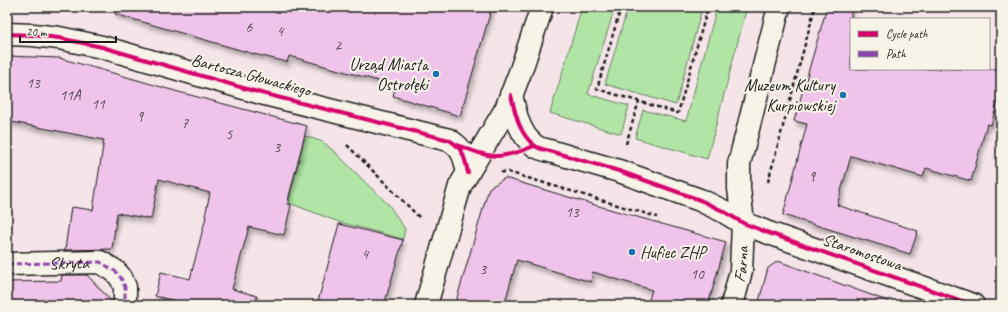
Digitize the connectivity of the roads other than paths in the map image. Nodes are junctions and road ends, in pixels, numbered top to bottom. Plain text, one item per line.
1 (542, 7) edge
2 (779, 7) edge
3 (7, 34) edge
4 (511, 95) junction
5 (468, 173) junction
6 (743, 223) junction
7 (7, 264) edge
8 (945, 300) edge
9 (124, 305) edge
10 (426, 305) edge
11 (732, 305) edge
12 (973, 305) edge

1 - 4 street
2 - 6 street, Farna
3 - 5 street, Bartosza Głowackiego
4 - 5 street
4 - 6 street, Staromostowa
5 - 10 street
6 - 8 street, Staromostowa
6 - 11 street, Farna
7 - 9 street, Skryta
8 - 12 street, Staromostowa

